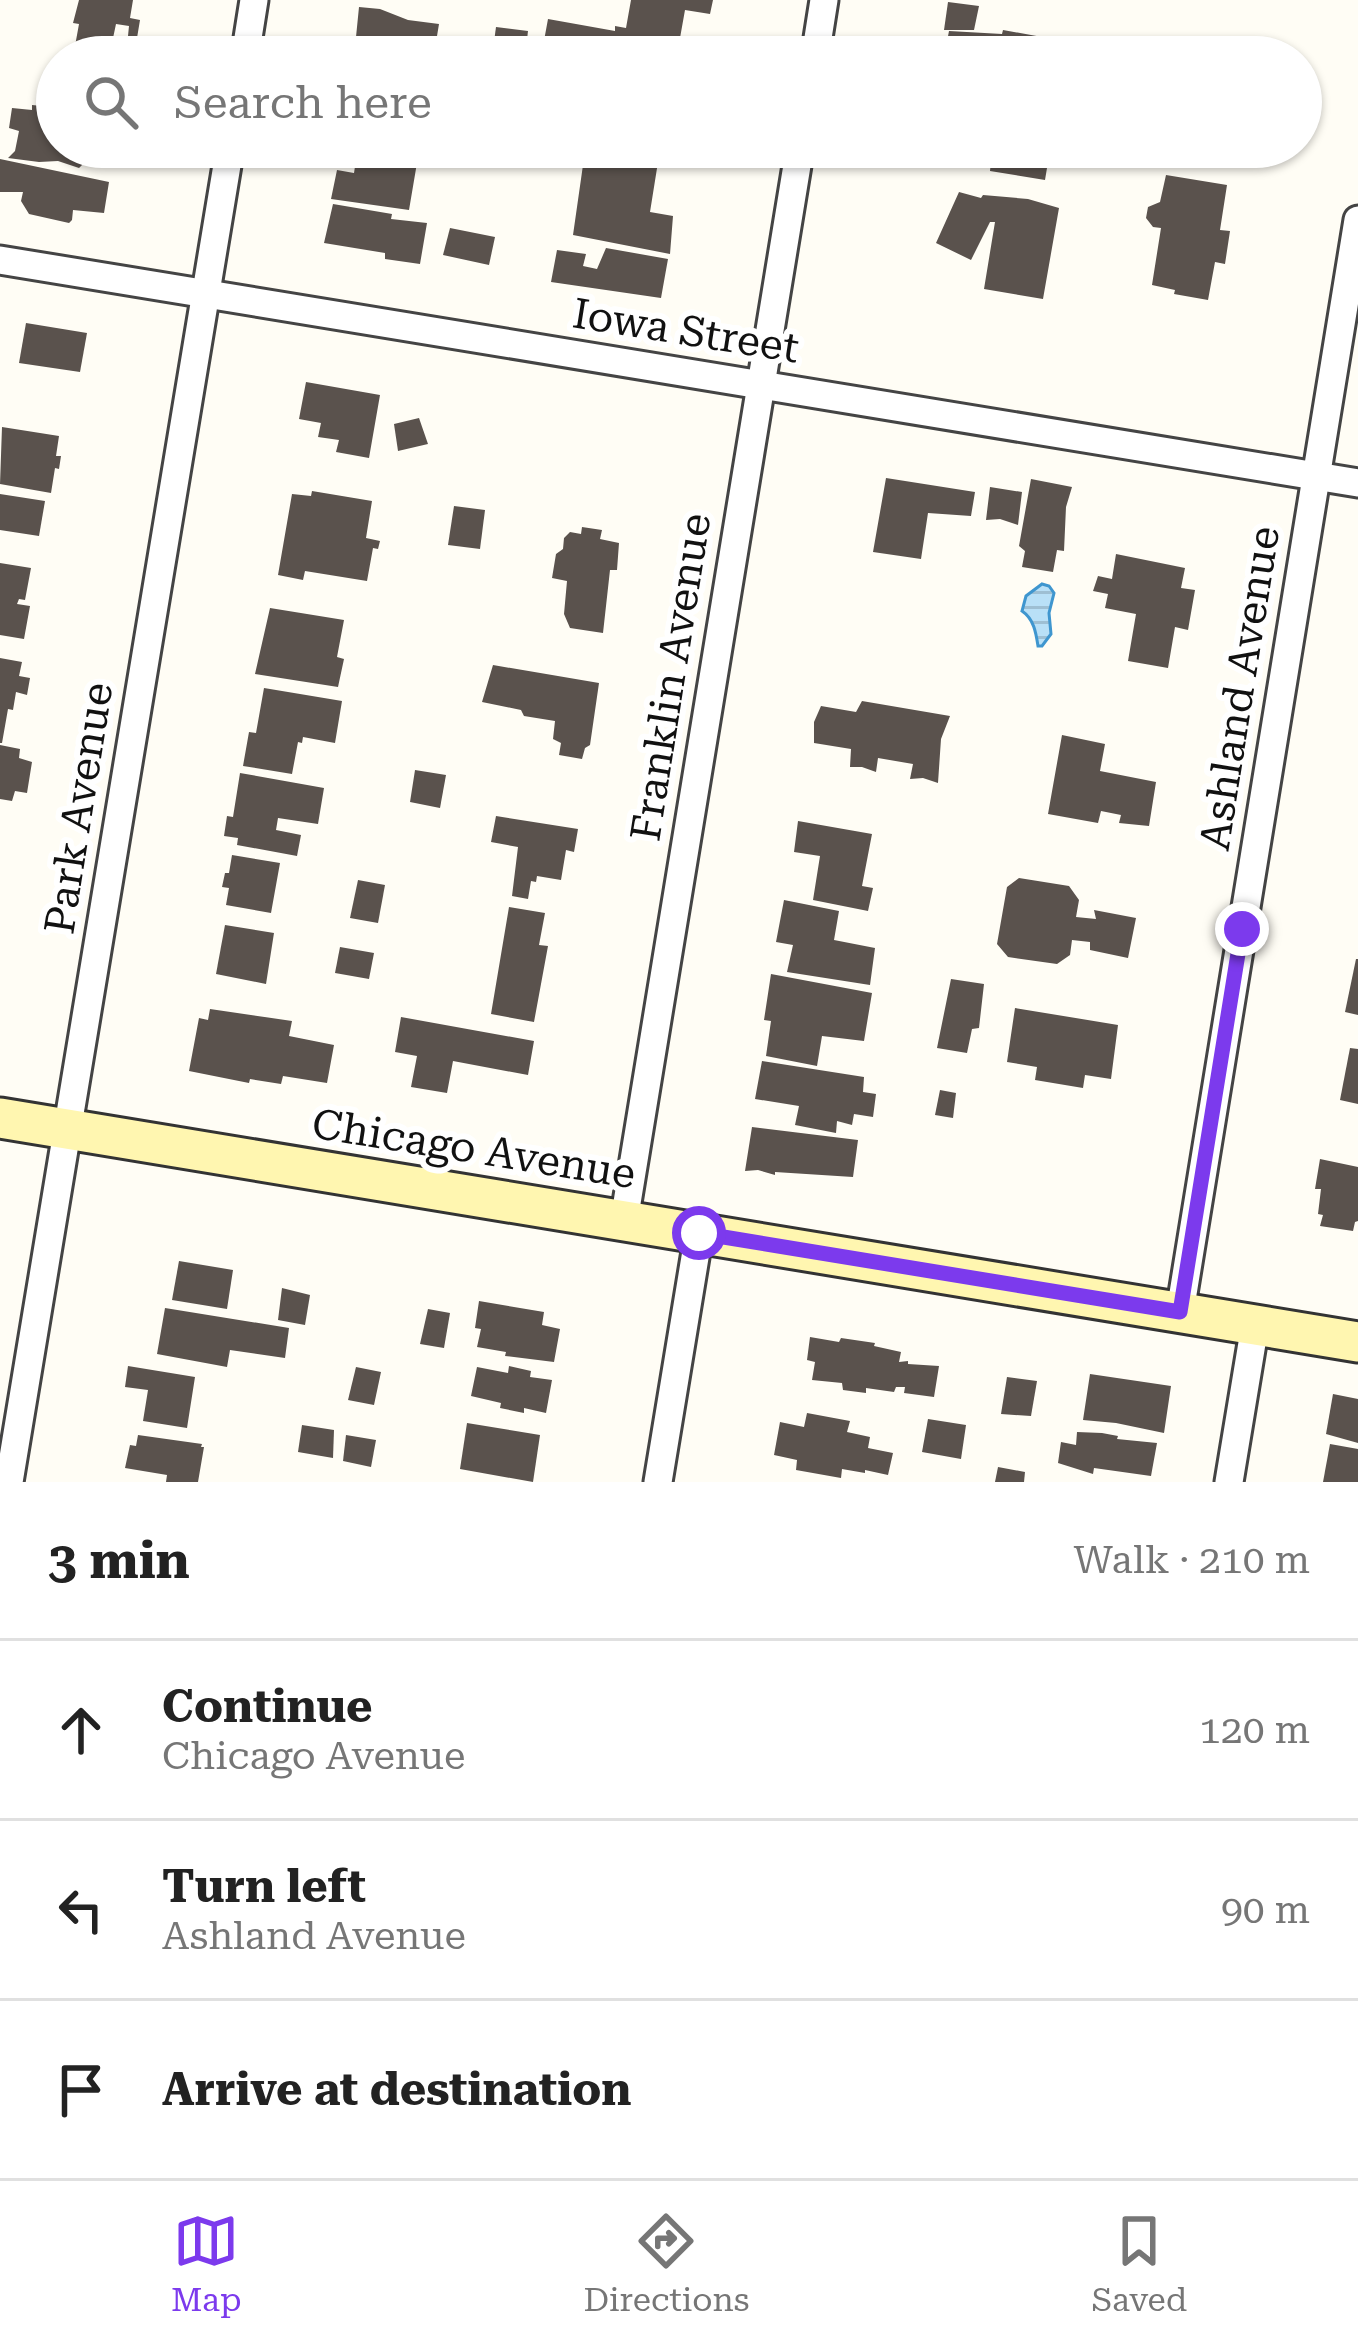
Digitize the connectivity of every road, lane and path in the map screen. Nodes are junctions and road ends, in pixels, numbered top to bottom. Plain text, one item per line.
1 (254, 0) edge
2 (824, 0) edge
3 (248, 36) edge
4 (818, 36) edge
5 (227, 168) edge
6 (797, 168) edge
7 (1358, 220) edge
8 (0, 260) edge
9 (206, 294) junction
10 (761, 385) junction
11 (1316, 477) junction
12 (1358, 483) edge
13 (0, 1118) edge
14 (68, 1130) junction
15 (624, 1221) junction
16 (699, 1233) junction
17 (1180, 1312) junction
18 (1255, 1325) junction
19 (1358, 1342) edge
20 (9, 1482) edge
21 (658, 1482) edge
22 (1229, 1482) edge

1 - 3 street
2 - 4 street
5 - 9 street, Park Avenue
6 - 10 street, Franklin Avenue
7 - 11 street, Ashland Avenue
8 - 9 street, Iowa Street
9 - 10 street, Iowa Street
9 - 14 street, Park Avenue
10 - 11 street, Iowa Street
10 - 15 street, Franklin Avenue
11 - 12 street, Iowa Street
11 - 17 street, Ashland Avenue
13 - 14 main road, Chicago Avenue
14 - 15 main road, Chicago Avenue
14 - 20 street, Park Avenue
15 - 16 main road, Chicago Avenue
16 - 17 main road, Chicago Avenue
16 - 21 street
17 - 18 main road, Chicago Avenue
18 - 19 main road, Chicago Avenue
18 - 22 street

